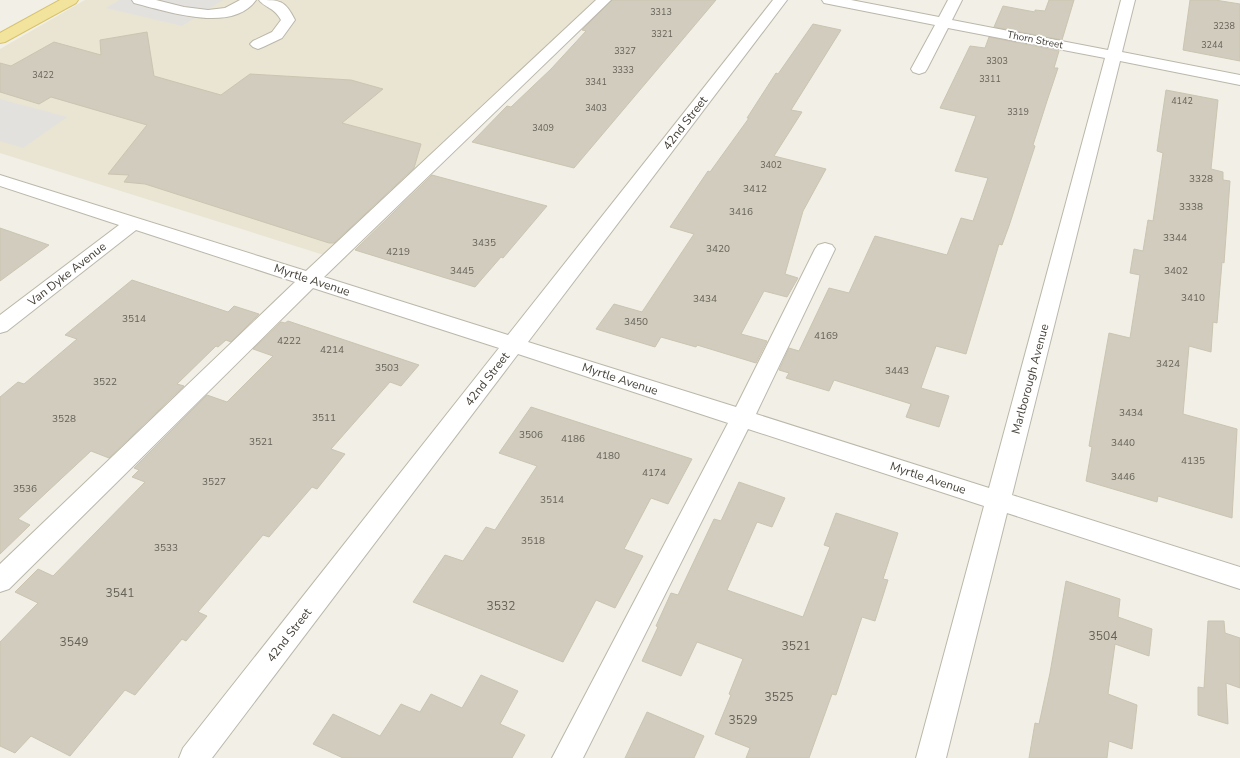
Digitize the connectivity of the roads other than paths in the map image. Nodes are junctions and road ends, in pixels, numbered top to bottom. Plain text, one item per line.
1 (71, 0) edge
2 (139, 0) edge
3 (249, 0) edge
4 (266, 0) edge
5 (604, 0) edge
6 (780, 0) edge
7 (829, 0) edge
8 (955, 0) edge
9 (1128, 0) edge
10 (943, 22) junction
11 (0, 39) edge
12 (258, 44) dead end
13 (1114, 55) junction
14 (919, 69) dead end
15 (1240, 80) edge
16 (0, 180) edge
17 (133, 223) junction
18 (826, 249) dead end
19 (310, 279) junction
20 (0, 326) edge
21 (513, 345) junction
22 (742, 418) junction
23 (998, 501) junction
24 (1240, 578) edge
25 (0, 581) edge
26 (194, 758) edge
27 (567, 758) edge
28 (932, 758) edge

1 - 11 main road
2 - 3 street
4 - 12 street
5 - 19 street
6 - 21 street, 42nd Street
7 - 10 street, Thorn Street
8 - 10 street
9 - 13 street, Marlborough Avenue
10 - 13 street, Thorn Street
10 - 14 street
13 - 15 street, Thorn Street
13 - 23 street, Marlborough Avenue
16 - 17 street, Myrtle Avenue
17 - 19 street, Myrtle Avenue
17 - 20 street, Van Dyke Avenue
18 - 22 street
19 - 21 street, Myrtle Avenue
19 - 25 street
21 - 22 street, Myrtle Avenue
21 - 26 street, 42nd Street
22 - 23 street, Myrtle Avenue
22 - 27 street
23 - 24 street, Myrtle Avenue
23 - 28 street, Marlborough Avenue

